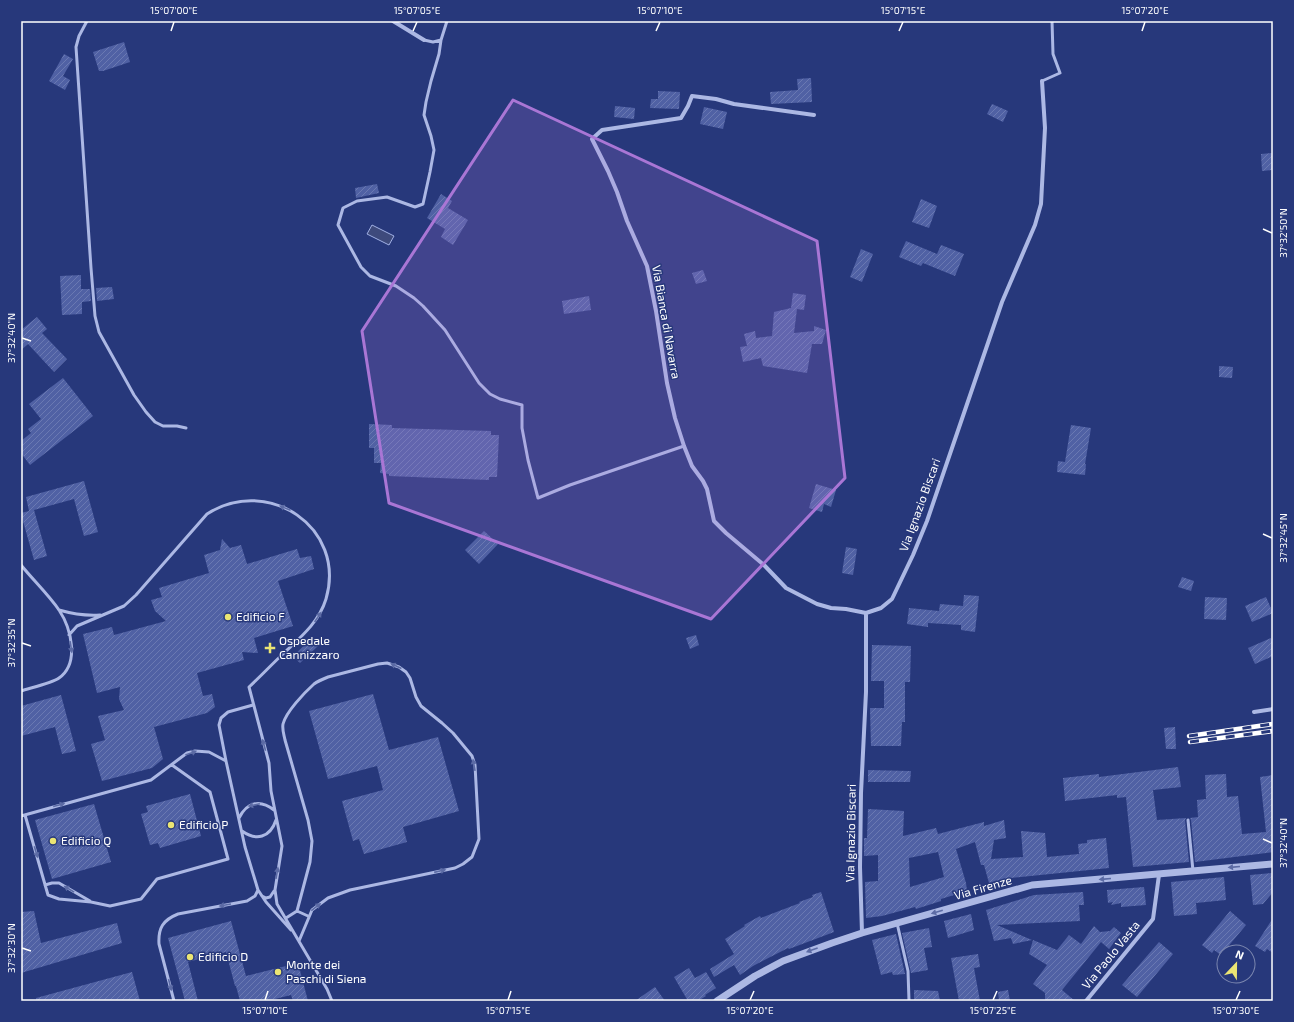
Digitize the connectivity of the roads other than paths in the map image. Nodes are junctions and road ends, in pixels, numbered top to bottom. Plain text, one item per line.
1 (87, 21) edge
2 (393, 21) edge
3 (447, 21) edge
4 (1052, 21) edge
5 (424, 40) joint
6 (441, 40) junction
7 (1042, 81) joint
8 (814, 115) dead end
9 (186, 428) dead end
10 (684, 446) junction
11 (21, 565) edge
12 (59, 610) junction
13 (866, 613) junction
14 (105, 614) junction
15 (69, 635) junction
16 (21, 691) edge
17 (253, 705) junction
18 (1273, 709) edge
19 (1254, 712) dead end
20 (226, 761) junction
21 (172, 765) junction
22 (274, 810) junction
23 (26, 815) junction
24 (21, 816) edge
25 (239, 818) junction
26 (276, 819) junction
27 (1188, 820) dead end
28 (242, 831) junction
29 (1273, 864) edge
30 (1193, 871) junction
31 (1158, 875) junction
32 (45, 885) junction
33 (258, 890) junction
34 (275, 890) junction
35 (262, 896) junction
36 (92, 902) junction
37 (297, 911) junction
38 (308, 916) junction
39 (286, 918) junction
40 (897, 923) junction
41 (862, 933) junction
42 (295, 934) junction
43 (299, 942) junction
44 (174, 1001) edge
45 (332, 1001) edge
46 (717, 1001) edge
47 (909, 1001) edge
48 (1086, 1001) edge

1 - 9 lane
2 - 5 street
3 - 6 lane
4 - 7 lane
5 - 6 lane
6 - 10 lane
7 - 13 street, Via Ignazio Biscari
8 - 10 street, Via Bianca di Navarra
10 - 13 street, Via Bianca di Navarra
11 - 12 lane
12 - 14 lane
12 - 15 lane
13 - 41 street, Via Ignazio Biscari
14 - 15 lane
17 -> 14 lane
15 -> 16 lane
17 - 20 lane
22 -> 17 lane
18 - 19 street
21 -> 20 lane
20 - 25 lane
23 -> 21 lane
21 - 36 lane
22 -> 25 lane
22 - 26 lane
23 - 24 lane
23 -> 32 lane
25 - 28 lane
26 - 28 lane
34 -> 26 lane
27 - 30 lane
28 - 33 lane
29 -> 30 street, Via Firenze
30 - 31 street, Via Firenze
31 -> 40 street, Via Firenze
31 - 48 street, Via Paolo Vasta
36 -> 32 lane
32 - 36 lane
33 - 35 lane
33 -> 44 lane
34 - 35 lane
34 - 39 lane
35 - 42 lane
37 - 38 lane
38 -> 37 lane
37 - 39 lane
38 - 43 lane
39 - 42 lane
40 - 41 street, Via Firenze
40 - 47 lane
41 -> 46 street, Via Firenze
42 - 43 lane
43 - 45 lane

